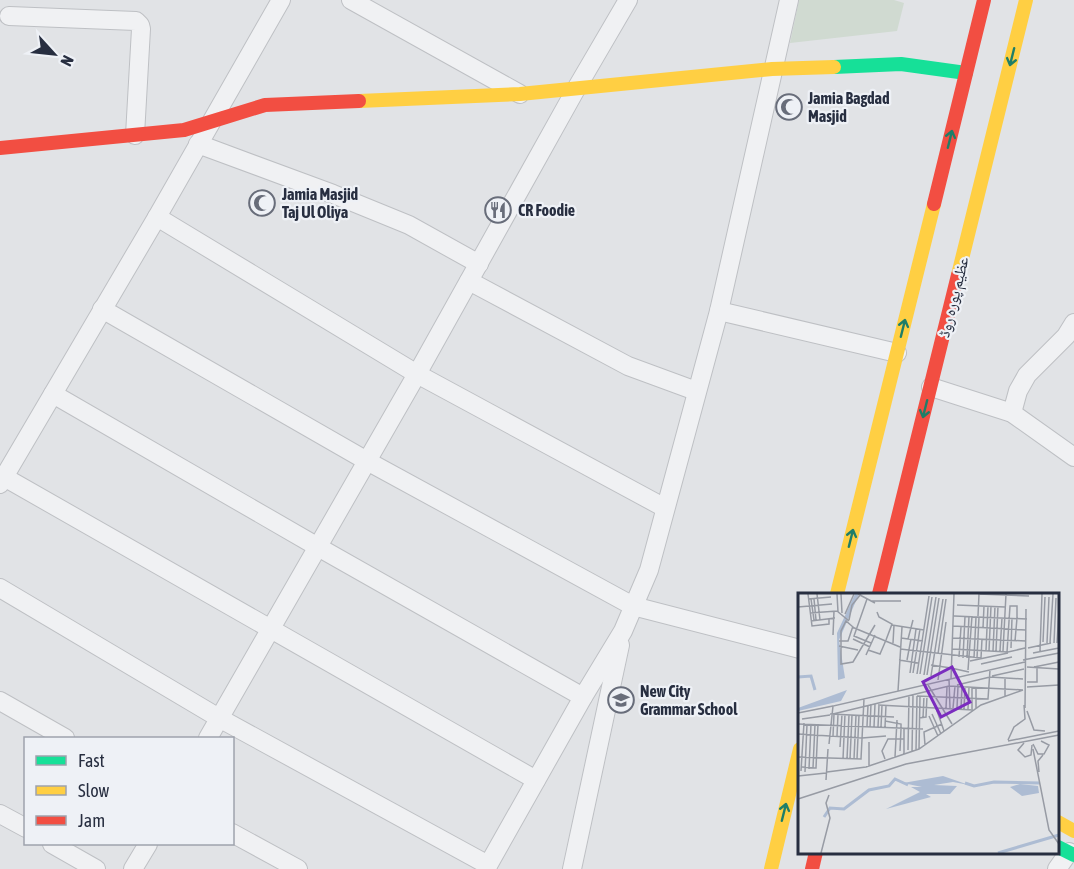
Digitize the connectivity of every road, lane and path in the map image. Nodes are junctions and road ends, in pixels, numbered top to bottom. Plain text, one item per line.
1 (281, 0) edge
2 (351, 0) edge
3 (788, 0) edge
4 (984, 0) edge
5 (1026, 0) edge
6 (623, 2) edge
7 (9, 16) dead end
8 (772, 69) junction
9 (966, 73) junction
10 (576, 89) junction
11 (520, 94) junction
12 (209, 123) junction
13 (135, 135) junction
14 (198, 144) junction
15 (0, 148) edge
16 (157, 217) junction
17 (479, 264) junction
18 (470, 280) junction
19 (102, 309) junction
20 (719, 311) junction
21 (1071, 333) edge
22 (897, 353) junction
23 (417, 374) junction
24 (931, 387) junction
25 (696, 391) junction
26 (53, 394) junction
27 (1012, 413) junction
28 (1074, 457) edge
29 (367, 461) junction
30 (2, 480) edge
31 (664, 508) junction
32 (318, 547) junction
33 (0, 588) edge
34 (837, 593) edge
35 (879, 593) edge
36 (633, 606) junction
37 (271, 629) junction
38 (623, 631) junction
39 (798, 648) edge
40 (583, 697) junction
41 (0, 701) edge
42 (219, 718) junction
43 (63, 737) edge
44 (209, 737) edge
45 (798, 757) edge
46 (536, 780) junction
47 (0, 814) edge
48 (1059, 823) edge
49 (24, 827) edge
50 (1074, 831) edge
51 (234, 834) edge
52 (55, 845) edge
53 (147, 845) edge
54 (1067, 851) edge
55 (816, 854) edge
56 (487, 867) edge
57 (96, 869) edge
58 (133, 869) edge
59 (298, 869) edge
60 (572, 869) edge
61 (771, 869) edge
62 (812, 869) edge
63 (1057, 869) edge

1 - 12 street
2 - 11 street
3 - 8 street
4 - 9 main road
5 -> 24 main road, عظیم پورہ روڈ
6 - 10 street
7 - 13 street
8 - 9 main road
8 - 10 main road
8 - 20 street
22 -> 9 main road
10 - 11 main road
10 - 17 street
11 - 12 main road
12 - 13 main road
12 - 14 street
13 - 15 main road
14 - 16 street
14 - 17 street
16 - 19 street
16 - 23 street
17 - 18 street
18 - 23 street
18 - 25 street
19 - 26 street
19 - 29 street
20 - 22 street
20 - 25 street
21 - 27 street
34 -> 22 main road
23 - 29 street
23 - 31 street
24 - 27 street
24 -> 35 main road, عظیم پورہ روڈ
25 - 31 street
26 - 30 street
26 - 32 street
27 - 28 street
29 - 32 street
29 - 36 street
30 - 37 street
31 - 36 street
32 - 37 street
32 - 40 street
33 - 42 street
36 - 38 street
36 - 39 street
37 - 42 street
37 - 46 street
38 - 40 street
38 - 60 street
40 - 46 street
41 - 43 street
42 - 44 street
42 - 56 street
61 -> 45 main road
46 - 56 street
47 - 49 street
48 - 50 main road
51 - 59 street
52 - 57 street
53 - 58 street
54 - 63 street
55 - 62 main road

